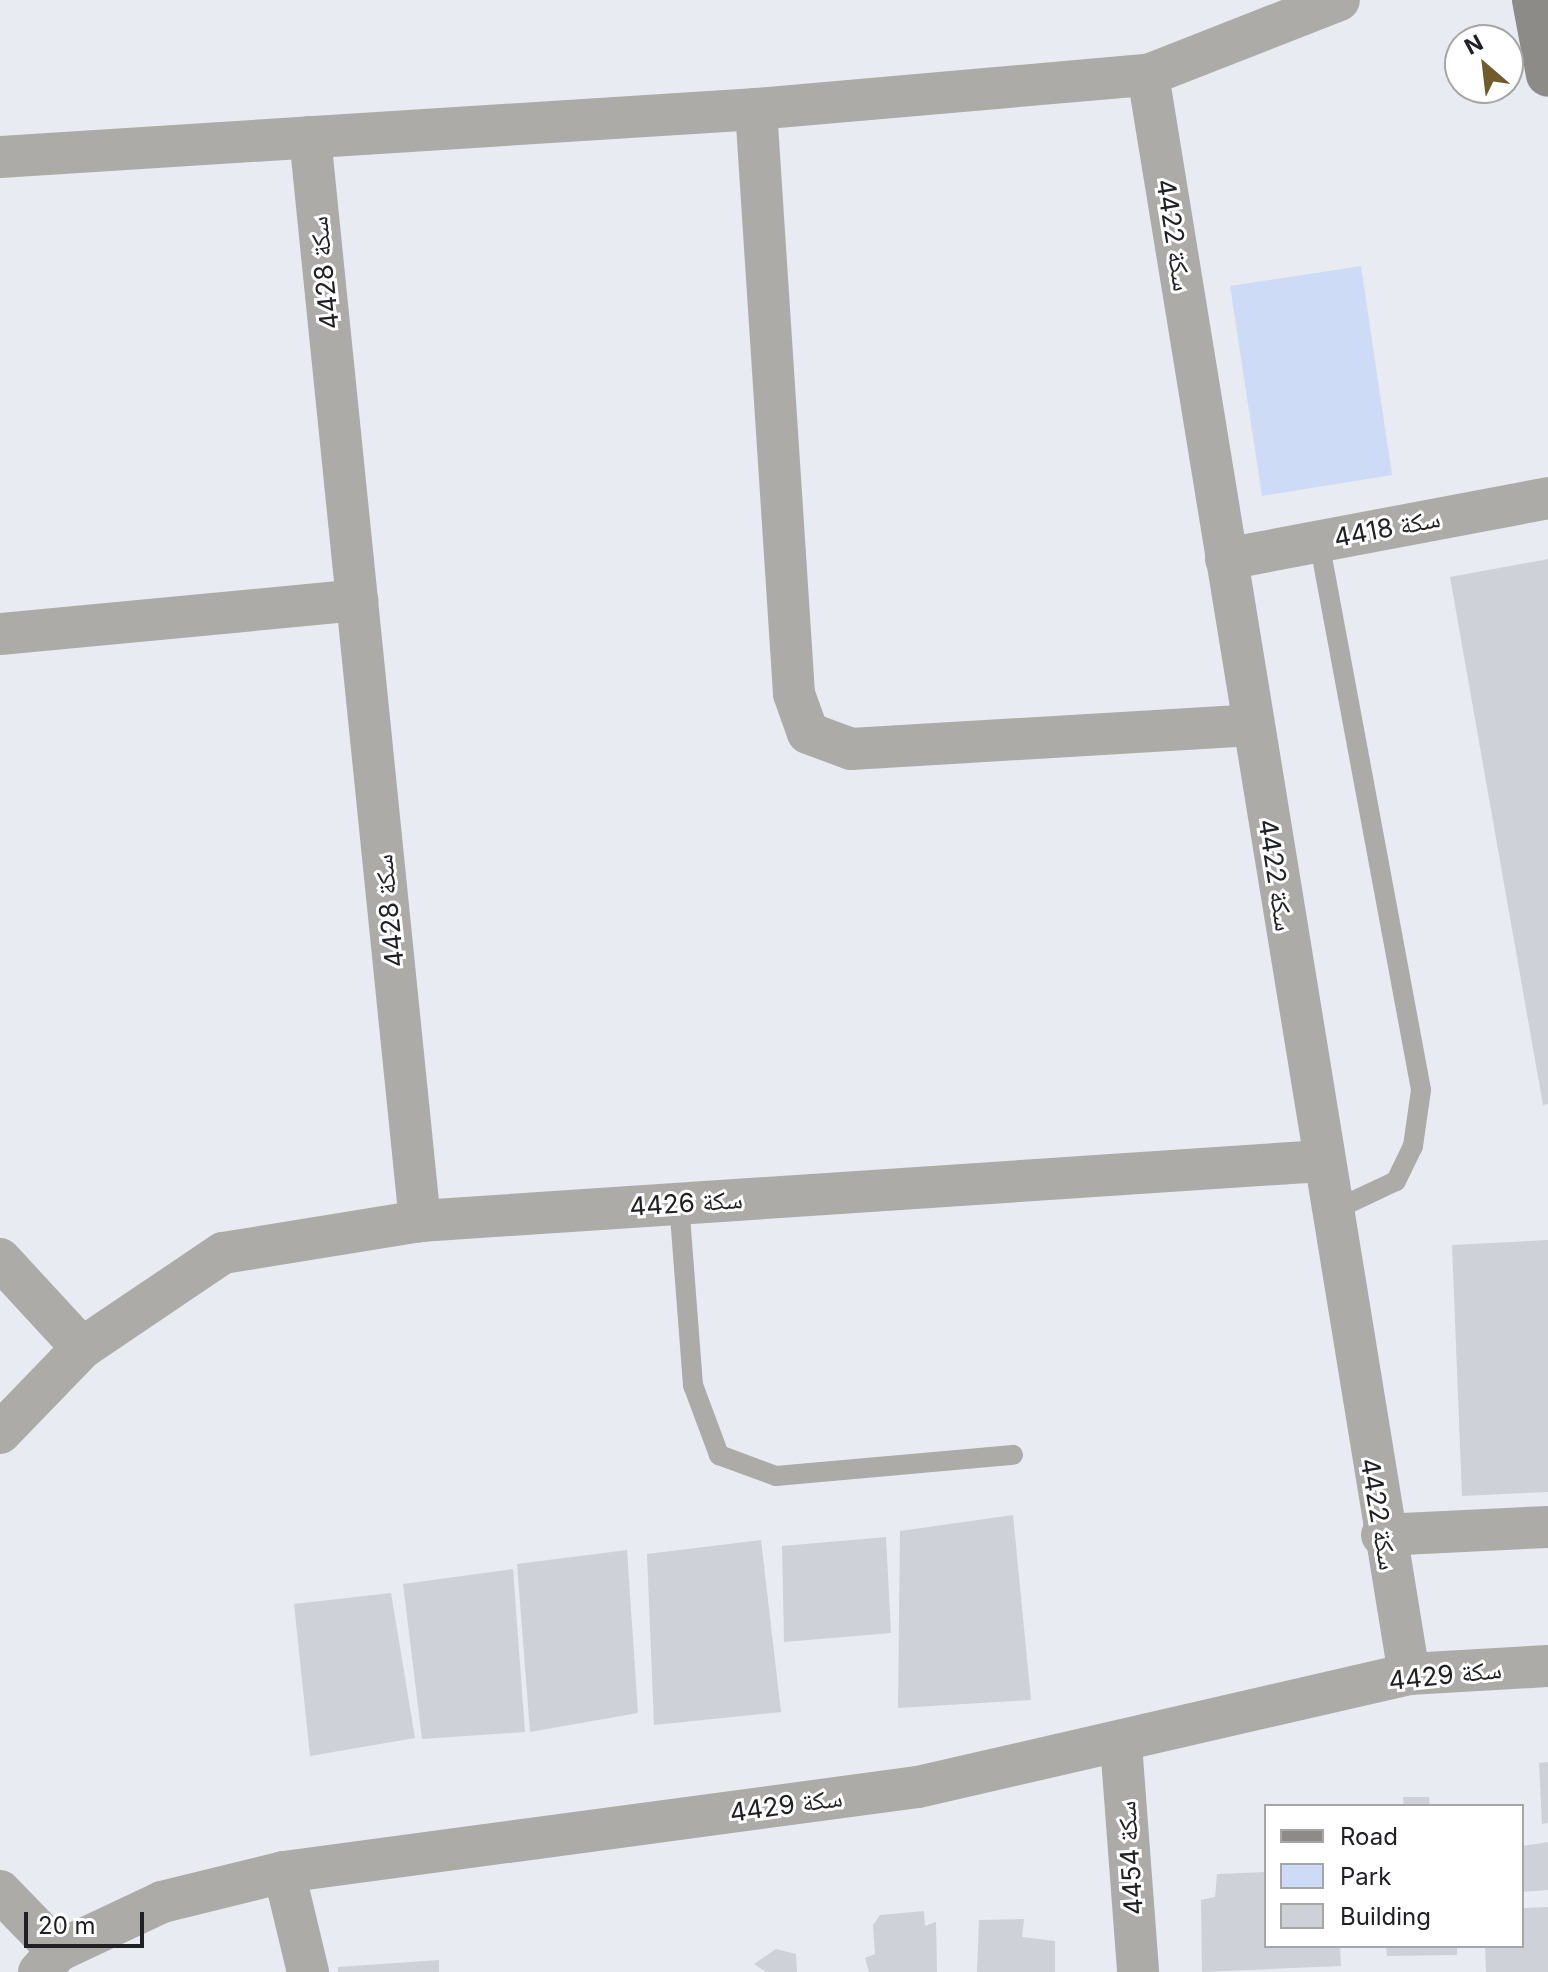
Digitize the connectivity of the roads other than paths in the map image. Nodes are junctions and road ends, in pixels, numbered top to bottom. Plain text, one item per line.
1 (1339, 0) edge
2 (1534, 0) edge
3 (1148, 75) junction
4 (1548, 75) edge
5 (756, 109) junction
6 (310, 137) junction
7 (0, 157) edge
8 (1548, 498) edge
9 (1319, 541) junction
10 (1226, 559) junction
11 (357, 600) junction
12 (0, 634) edge
13 (1252, 725) junction
14 (1322, 1161) junction
15 (679, 1203) junction
16 (1330, 1212) junction
17 (420, 1221) junction
18 (0, 1259) edge
19 (82, 1348) junction
20 (0, 1433) edge
21 (1013, 1455) dead end
22 (1548, 1527) edge
23 (1382, 1535) junction
24 (1548, 1666) edge
25 (1409, 1674) junction
26 (1121, 1744) junction
27 (284, 1872) junction
28 (0, 1891) edge
29 (48, 1962) edge
30 (308, 1972) edge
31 (1138, 1972) edge

1 - 3 street
2 - 4 street
3 - 5 street
3 - 10 street, سكة 4422
5 - 6 street
5 - 13 street
6 - 7 street
6 - 11 street, سكة 4428
8 - 9 street, سكة 4418
9 - 10 street, سكة 4418
9 - 16 lane
10 - 13 street, سكة 4422
11 - 12 street
11 - 17 street, سكة 4428
13 - 14 street, سكة 4422
14 - 15 street, سكة 4426
14 - 16 street, سكة 4422
15 - 17 street, سكة 4426
15 - 21 lane
16 - 23 street, سكة 4422
17 - 19 street, سكة 4426
18 - 19 street
19 - 20 street, سكة 4426
22 - 23 street
23 - 25 street, سكة 4422
24 - 25 street, سكة 4429
25 - 26 street, سكة 4429
26 - 27 street, سكة 4429
26 - 31 street, سكة 4454
27 - 29 street, سكة 4429
27 - 30 street
28 - 29 street

